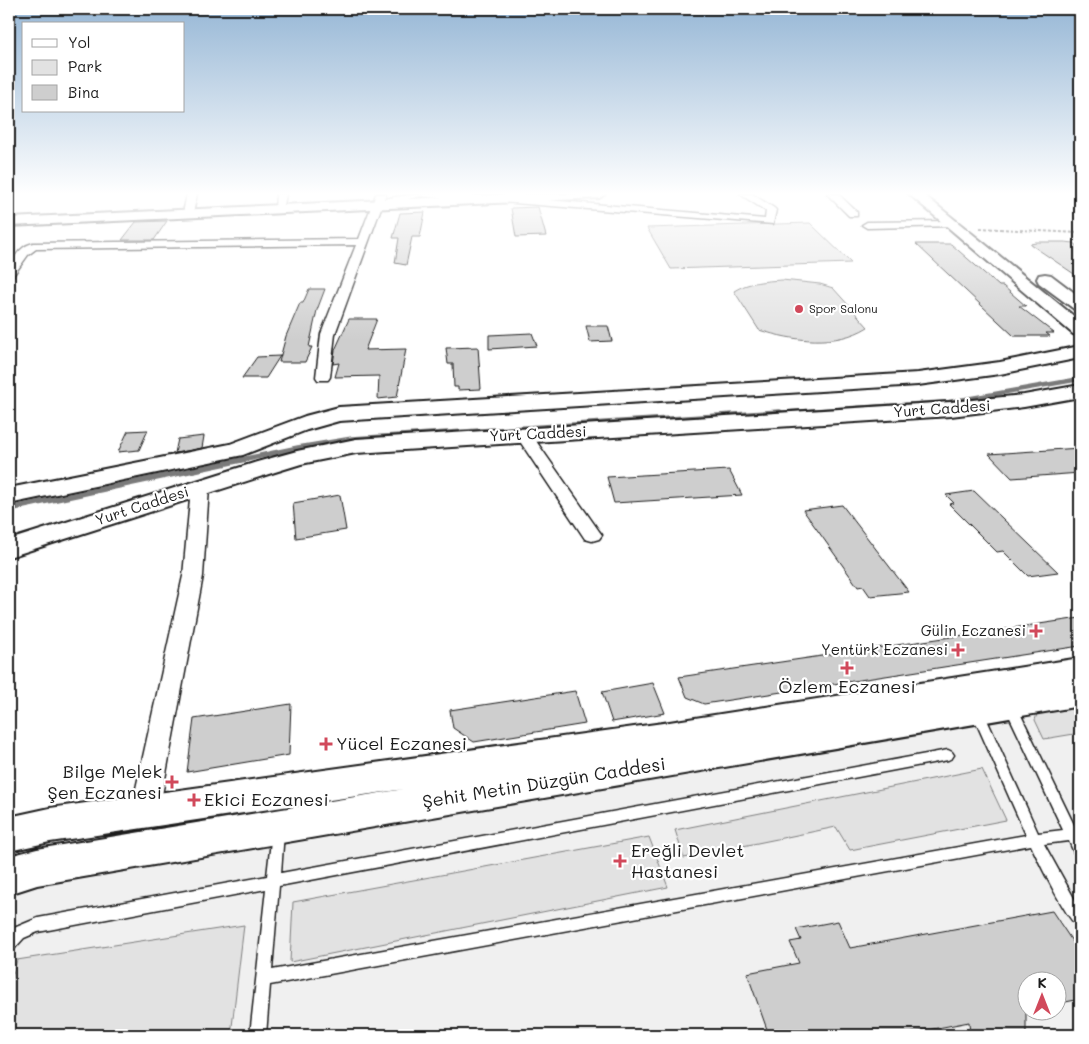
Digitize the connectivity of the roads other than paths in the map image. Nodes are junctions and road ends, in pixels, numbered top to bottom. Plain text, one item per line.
1 (364, 242) edge
2 (304, 243) edge
3 (975, 243) edge
4 (997, 243) edge
5 (1009, 252) dead end
6 (1033, 270) dead end
7 (9, 274) edge
8 (1080, 305) edge
9 (1080, 330) edge
10 (1080, 352) edge
11 (322, 377) dead end
12 (1080, 391) edge
13 (523, 434) junction
14 (200, 488) junction
15 (9, 496) edge
16 (592, 535) dead end
17 (9, 549) edge
18 (1080, 670) edge
19 (1080, 693) edge
20 (990, 699) junction
21 (948, 755) dead end
22 (145, 811) junction
23 (279, 827) junction
24 (9, 834) edge
25 (1076, 834) edge
26 (1034, 840) junction
27 (1080, 850) edge
28 (9, 875) edge
29 (274, 881) junction
30 (1080, 921) edge
31 (9, 944) edge
32 (264, 979) junction
33 (258, 1035) edge

1 - 11 street
2 - 7 street
3 - 9 street
4 - 5 street
6 - 8 street
10 - 15 street, Yurt Caddesi
12 - 13 street, Yurt Caddesi
13 - 14 street, Yurt Caddesi
13 - 16 street
14 - 17 street, Yurt Caddesi
14 - 22 street
18 - 20 street, Şehit Metin Düzgün Caddesi
19 - 20 street, Şehit Metin Düzgün Caddesi
20 - 22 street, Şehit Metin Düzgün Caddesi
20 - 23 street, Şehit Metin Düzgün Caddesi
20 - 25 lane
20 - 26 lane
21 - 29 lane
22 - 24 street, Şehit Metin Düzgün Caddesi
23 - 28 street, Şehit Metin Düzgün Caddesi
23 - 29 lane
25 - 26 lane
25 - 27 lane
26 - 30 lane
26 - 32 lane
29 - 31 lane
29 - 32 lane
32 - 33 lane

